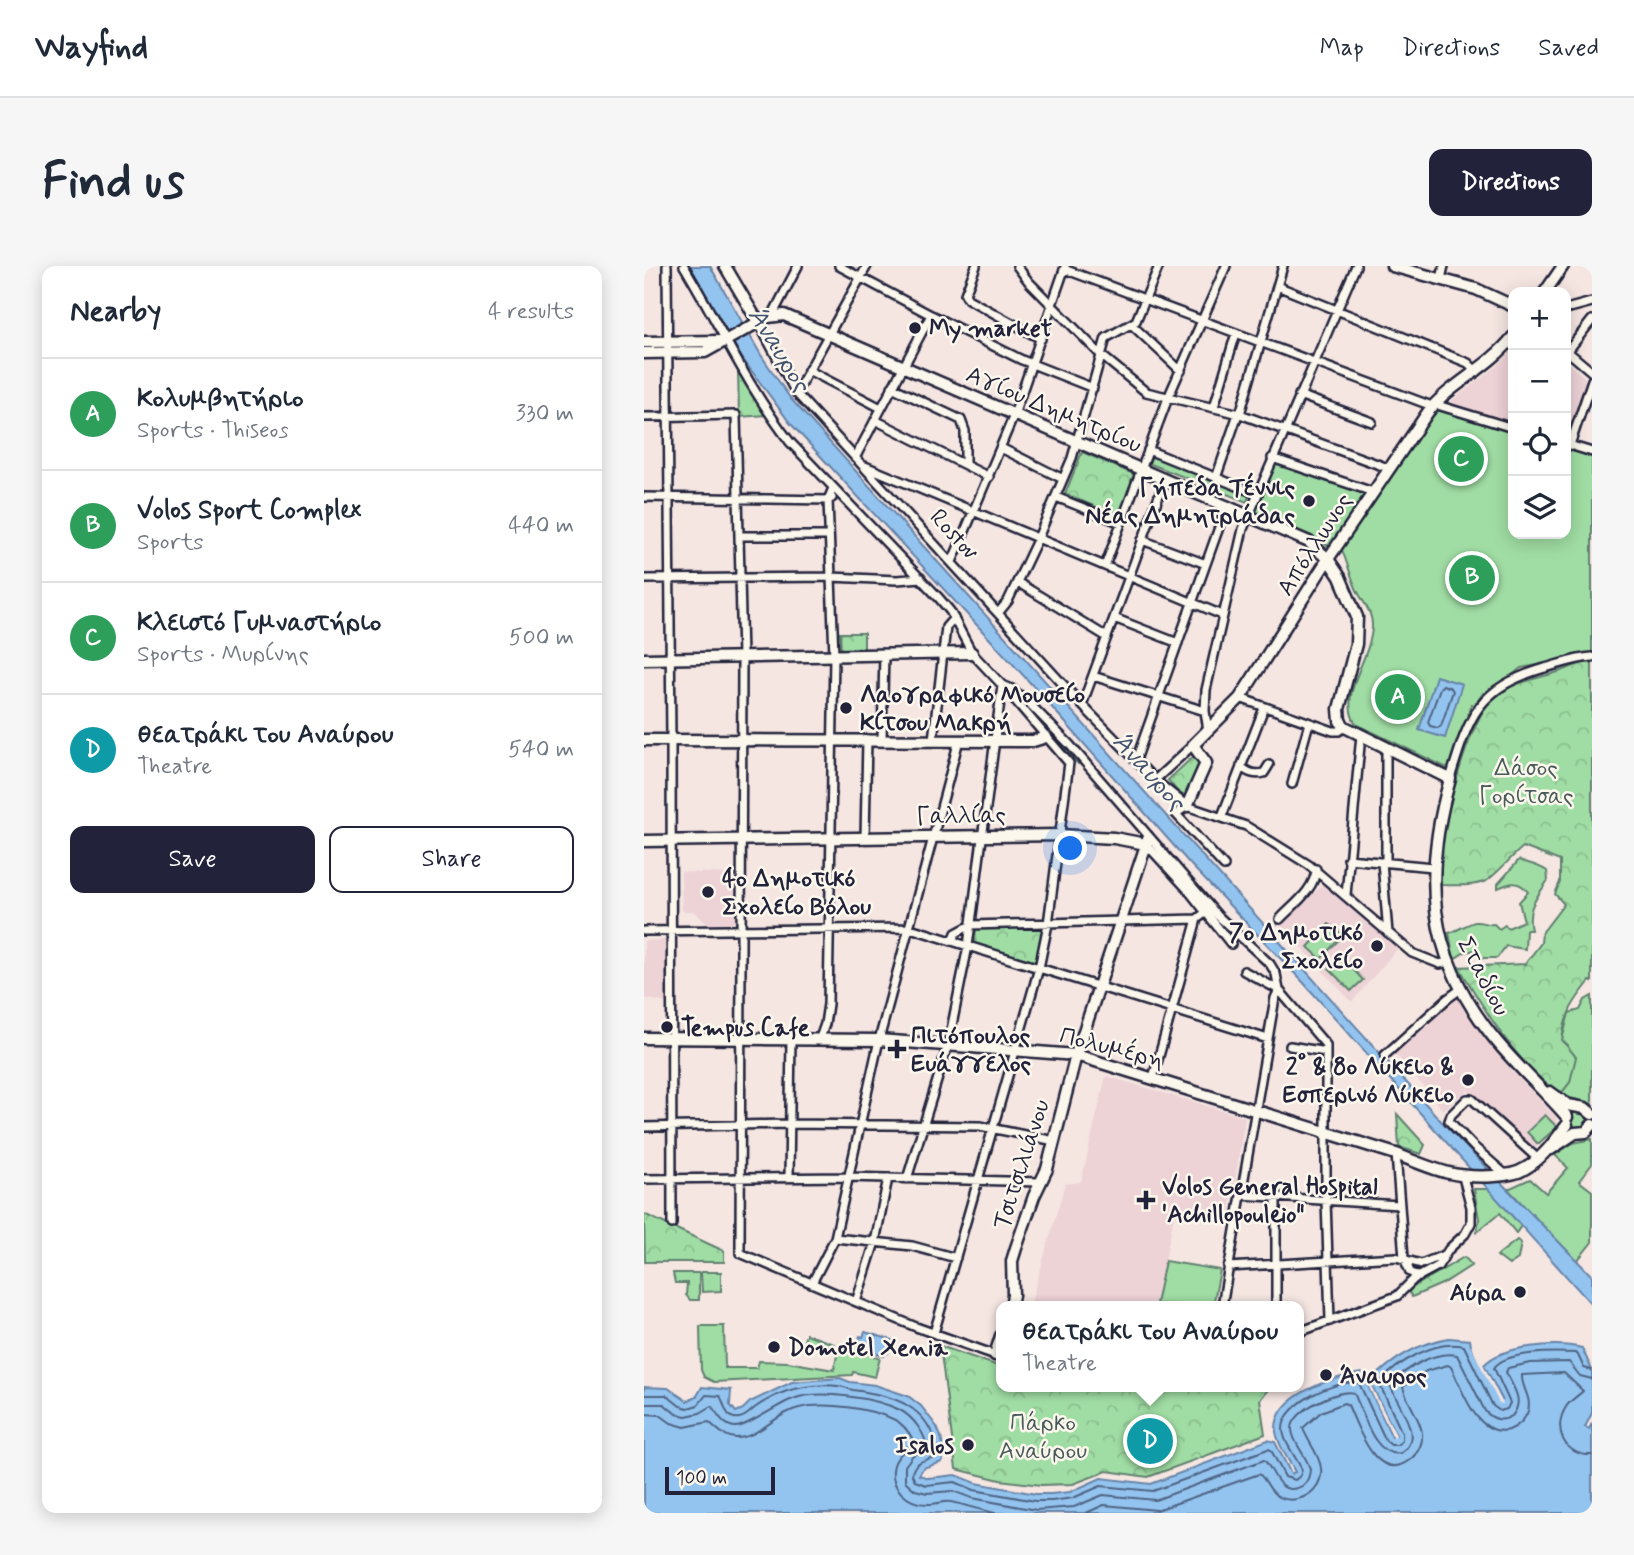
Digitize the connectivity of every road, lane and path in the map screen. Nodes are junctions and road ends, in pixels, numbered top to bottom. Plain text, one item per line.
1 (667, 266) edge
2 (684, 266) edge
3 (725, 266) edge
4 (798, 266) edge
5 (839, 266) edge
6 (867, 266) edge
7 (1017, 266) edge
8 (1160, 266) edge
9 (1226, 266) edge
10 (1283, 266) edge
11 (1356, 266) edge
12 (1392, 266) edge
13 (1444, 266) edge
14 (1563, 266) edge
15 (974, 267) edge
16 (1065, 267) edge
17 (861, 277) junction
18 (1441, 279) junction
19 (1277, 286) junction
20 (1548, 287) edge
21 (1146, 299) junction
22 (1592, 302) edge
23 (1508, 304) edge
24 (1052, 306) junction
25 (1571, 308) edge
26 (1336, 310) junction
27 (773, 314) junction
28 (931, 315) junction
29 (1592, 320) edge
30 (1203, 321) junction
31 (756, 323) junction
32 (1131, 324) junction
33 (829, 333) junction
34 (1236, 333) junction
35 (1041, 339) junction
36 (727, 340) junction
37 (644, 342) edge
38 (1508, 342) edge
39 (1262, 343) junction
40 (666, 348) junction
41 (1568, 350) edge
42 (644, 353) edge
43 (1571, 354) edge
44 (1101, 355) junction
45 (1314, 362) junction
46 (1032, 364) junction
47 (903, 366) junction
48 (808, 370) junction
49 (1181, 371) junction
50 (1478, 372) junction
51 (1592, 372) edge
52 (1592, 380) edge
53 (892, 387) junction
54 (1093, 388) junction
55 (796, 393) junction
56 (1299, 395) junction
57 (1168, 398) junction
58 (1433, 405) junction
59 (1214, 407) junction
60 (881, 408) junction
61 (1239, 414) junction
62 (1014, 415) junction
63 (644, 417) edge
64 (667, 417) junction
65 (875, 420) junction
66 (1372, 422) dead end
67 (1508, 427) edge
68 (1283, 430) junction
69 (1571, 437) edge
70 (1077, 443) junction
71 (1571, 446) edge
72 (1001, 448) junction
73 (1148, 450) junction
74 (1592, 452) edge
75 (1272, 458) junction
76 (858, 461) junction
77 (965, 465) junction
78 (1388, 468) junction
79 (1141, 469) junction
80 (989, 477) junction
81 (1216, 478) junction
82 (1063, 479) junction
83 (1165, 480) junction
84 (833, 488) junction
85 (1373, 492) junction
86 (1257, 494) junction
87 (840, 495) junction
88 (1056, 497) junction
89 (644, 498) edge
90 (669, 498) junction
91 (739, 499) junction
92 (828, 500) junction
93 (1227, 505) junction
94 (974, 511) junction
95 (1249, 514) junction
96 (1121, 523) junction
97 (740, 536) junction
98 (830, 536) junction
99 (1038, 538) junction
100 (1142, 540) junction
101 (1328, 559) junction
102 (952, 562) junction
103 (1206, 564) junction
104 (1105, 566) junction
105 (831, 577) junction
106 (1129, 577) junction
107 (741, 578) junction
108 (921, 578) junction
109 (644, 579) edge
110 (670, 579) junction
111 (1017, 582) junction
112 (1192, 604) junction
113 (999, 612) junction
114 (1223, 615) junction
115 (954, 618) junction
116 (1114, 618) junction
117 (1107, 637) junction
118 (1178, 643) junction
119 (942, 653) junction
120 (972, 653) junction
121 (884, 654) junction
122 (834, 655) junction
123 (742, 657) junction
124 (1592, 657) edge
125 (644, 659) edge
126 (670, 659) junction
127 (1093, 676) junction
128 (1002, 685) junction
129 (1158, 697) junction
130 (1240, 698) junction
131 (1082, 705) junction
132 (1264, 708) junction
133 (1205, 711) junction
134 (1309, 723) junction
135 (1345, 727) junction
136 (1208, 731) junction
137 (1361, 735) junction
138 (1046, 737) junction
139 (741, 739) junction
140 (832, 739) junction
141 (867, 739) junction
142 (882, 739) junction
143 (644, 740) edge
144 (671, 740) junction
145 (933, 740) junction
146 (959, 740) junction
147 (995, 741) junction
148 (1193, 745) junction
149 (1385, 747) junction
150 (1136, 760) junction
151 (1269, 765) dead end
152 (1241, 766) junction
153 (1450, 779) junction
154 (1155, 780) junction
155 (1292, 784) dead end
156 (1187, 806) junction
157 (1222, 816) junction
158 (982, 835) junction
159 (1060, 835) junction
160 (934, 836) junction
161 (865, 838) junction
162 (830, 839) junction
163 (741, 840) junction
164 (644, 841) edge
165 (671, 841) junction
166 (1147, 841) junction
167 (1348, 859) junction
168 (1384, 862) junction
169 (1224, 866) dead end
170 (1433, 867) junction
171 (1316, 869) junction
172 (1346, 895) junction
173 (1205, 913) junction
174 (1197, 919) junction
175 (1280, 919) dead end
176 (1120, 922) junction
177 (1048, 923) junction
178 (971, 925) junction
179 (910, 928) junction
180 (828, 929) junction
181 (644, 930) edge
182 (671, 930) junction
183 (740, 930) junction
184 (1388, 933) junction
185 (953, 941) junction
186 (1231, 944) dead end
187 (968, 946) junction
188 (1448, 962) junction
189 (1039, 968) junction
190 (1244, 971) dead end
191 (1098, 986) junction
192 (1462, 988) junction
193 (1279, 990) junction
194 (1172, 1009) junction
195 (672, 1037) junction
196 (644, 1038) edge
197 (740, 1038) junction
198 (791, 1038) junction
199 (820, 1038) junction
200 (1268, 1039) junction
201 (879, 1040) junction
202 (948, 1045) junction
203 (1290, 1046) dead end
204 (1017, 1049) junction
205 (1326, 1049) junction
206 (1076, 1055) junction
207 (1385, 1055) dead end
208 (1153, 1078) junction
209 (1543, 1089) junction
210 (1575, 1108) junction
211 (1255, 1110) junction
212 (1592, 1114) edge
213 (789, 1124) junction
214 (860, 1125) junction
215 (1569, 1125) junction
216 (672, 1126) junction
217 (739, 1126) junction
218 (923, 1126) junction
219 (1592, 1126) edge
220 (644, 1127) edge
221 (994, 1127) junction
222 (1327, 1132) junction
223 (1055, 1141) junction
224 (1396, 1154) junction
225 (1538, 1159) junction
226 (1505, 1175) junction
227 (789, 1177) junction
228 (848, 1177) junction
229 (1467, 1177) junction
230 (739, 1178) junction
231 (888, 1178) junction
232 (644, 1179) edge
233 (672, 1179) junction
234 (907, 1179) junction
235 (978, 1181) junction
236 (1041, 1182) junction
237 (1241, 1195) junction
238 (1276, 1198) junction
239 (1326, 1200) junction
240 (1399, 1205) junction
241 (672, 1224) dead end
242 (835, 1238) junction
243 (875, 1242) junction
244 (1446, 1253) junction
245 (956, 1258) junction
246 (1404, 1258) junction
247 (1327, 1261) junction
248 (1276, 1264) junction
249 (1228, 1267) junction
250 (1419, 1277) junction
251 (812, 1283) junction
252 (1012, 1301) edge
253 (1223, 1301) edge
254 (1276, 1301) edge
255 (856, 1302) junction
256 (1330, 1321) junction
257 (1304, 1330) edge
258 (934, 1333) junction
259 (996, 1355) edge

1 - 40 street
2 - 36 street
3 - 31 street, Rostov
4 - 27 street
5 - 17 street
6 - 17 street
7 - 24 street
8 - 21 street
9 - 30 street
10 - 19 street
11 - 26 street
12 - 18 street
13 - 18 street
14 - 20 street
15 - 35 street
16 - 21 street
16 - 24 street
17 - 28 street
17 - 33 street
18 - 23 street
19 - 26 street
19 - 39 street
21 - 30 street
21 - 32 street
22 - 25 street
24 - 35 street
24 - 44 street
26 - 45 street
26 - 50 street
27 - 31 street
27 - 33 street, Αγίου Δημητρίου
28 - 46 street
28 - 47 street
29 - 41 street
30 - 34 street
30 - 49 street
31 - 36 street
31 - 55 street, Rostov
32 - 44 street
32 - 49 street
33 - 47 street, Αγίου Δημητρίου
33 - 48 street
34 - 39 street
34 - 59 street
35 - 46 street
36 - 40 street
36 - 84 street
37 - 40 street
38 - 50 street, Απόλλωνος
39 - 45 street
39 - 61 street
40 - 42 street
40 - 64 street
43 - 51 street
44 - 54 street
44 - 57 street
45 - 56 street
45 - 58 street
46 - 54 street
46 - 62 street
47 - 53 street
47 - 62 street, Αγίου Δημητρίου
48 - 55 street
48 - 60 street
49 - 57 street
50 - 58 street, Απόλλωνος
52 - 69 street
53 - 60 street
53 - 77 street
54 - 70 street
55 - 76 street, Rostov
56 - 66 street
56 - 68 street
57 - 59 street
57 - 73 street
58 - 67 street
58 - 78 street, Απόλλωνος
59 - 61 street
60 - 65 street
61 - 68 street
61 - 81 street
62 - 70 street, Αγίου Δημητρίου
62 - 72 street
63 - 64 street
64 - 90 street
64 - 91 street
65 - 76 street
65 - 77 street
68 - 75 street
68 - 78 street
70 - 79 street, Αγίου Δημητρίου
70 - 82 street
71 - 74 street
72 - 80 street
72 - 82 street
73 - 79 street
73 - 81 street
75 - 85 street
75 - 86 street
76 - 94 street
76 - 102 street, Rostov
77 - 80 street
78 - 85 street, Απόλλωνος
79 - 83 street, Αγίου Δημητρίου
79 - 96 street
80 - 94 street
81 - 86 street
82 - 88 street
83 - 93 street, Αγίου Δημητρίου
83 - 100 street
84 - 87 street
84 - 92 street
85 - 101 street, Απόλλωνος
86 - 95 street
87 - 92 street
87 - 108 street
88 - 96 street
88 - 99 street
89 - 90 street
90 - 91 street
90 - 110 street
91 - 92 street
91 - 97 street
92 - 98 street
93 - 95 street, Αγίου Δημητρίου
93 - 103 street
94 - 99 street
94 - 102 street
95 - 101 street, Αγίου Δημητρίου
95 - 114 street
96 - 104 street
97 - 98 street
97 - 107 street
98 - 105 street
99 - 104 street
99 - 111 street
100 - 103 street
100 - 106 street
101 - 130 street, Απόλλωνος
101 - 135 street
102 - 113 street, Rostov
103 - 112 street
104 - 106 street
105 - 107 street
105 - 108 street
105 - 122 street
106 - 112 street
106 - 116 street
107 - 110 street
107 - 123 street
108 - 115 street
109 - 110 street
110 - 126 street
111 - 113 street
111 - 117 street
112 - 114 street
112 - 118 street
113 - 131 street, Rostov
114 - 133 street
115 - 119 street
115 - 120 street
116 - 117 street
116 - 118 street
117 - 127 street
118 - 129 street
119 - 120 street
119 - 121 street
119 - 145 street
120 - 128 street
121 - 122 street
121 - 142 street
122 - 123 street
122 - 140 street
123 - 126 street
123 - 139 street
124 - 153 street
125 - 126 street
126 - 144 street
127 - 129 street
127 - 131 street
128 - 138 street
128 - 147 street
128 - 166 street
129 - 133 street
129 - 150 street
130 - 132 street
130 - 136 street, Απόλλωνος
131 - 150 street, Rostov
132 - 134 street
132 - 152 street
133 - 136 street
134 - 135 street
134 - 155 street
135 - 137 street
136 - 148 street, Απόλλωνος
137 - 149 street
137 - 167 street
138 - 147 street
138 - 159 street
139 - 140 street
139 - 144 street
139 - 163 street
140 - 141 street
140 - 162 street
141 - 142 street
141 - 161 street
142 - 145 street
143 - 144 street
144 - 165 street
145 - 146 street
146 - 147 street
146 - 160 street
147 - 158 street
148 - 154 street, Απόλλωνος
148 - 156 street
149 - 153 street
149 - 168 street
150 - 154 street, Rostov
151 - 152 street
152 - 157 street
153 - 170 street, Σταδίου
154 - 156 street, Rostov
156 - 157 street
156 - 169 street
157 - 171 street
158 - 159 street, Γαλλίας
158 - 160 street, Γαλλίας
158 - 178 street
159 - 166 street, Γαλλίας
159 - 177 street
160 - 161 street, Γαλλίας
160 - 179 street
161 - 162 street, Γαλλίας
162 - 163 street, Γαλλίας
162 - 180 street
163 - 165 street, Γαλλίας
163 - 183 street
164 - 165 street, Γαλλίας
165 - 182 street
166 - 173 street
166 - 176 street, Τσιτσιλιάνου
166 - 193 street
167 - 168 street
167 - 172 street
168 - 170 street
168 - 184 street
170 - 188 street, Σταδίου
171 - 172 street
171 - 175 street
172 - 184 street
173 - 174 street
173 - 186 street
174 - 176 street
174 - 194 street
176 - 177 street
176 - 191 street, Τσιτσιλιάνου
177 - 178 street
177 - 189 street
178 - 185 street
178 - 187 street
179 - 180 street
179 - 185 street
179 - 201 street
180 - 183 street
180 - 199 street
181 - 182 street
182 - 183 street
182 - 195 street
183 - 197 street
184 - 188 street
185 - 187 street
187 - 189 street
187 - 202 street
188 - 192 street, Σταδίου
189 - 191 street
189 - 204 street
190 - 193 street
191 - 194 street
191 - 206 street, Τσιτσιλιάνου
192 - 207 street
192 - 209 street, Σταδίου
193 - 200 street
193 - 205 street
194 - 200 street
194 - 208 street
195 - 196 street, Πολυμέρη
195 - 197 street, Πολυμέρη
195 - 216 street
197 - 198 street, Πολυμέρη
197 - 217 street
198 - 199 street, Πολυμέρη
198 - 213 street
199 - 201 street, Πολυμέρη
200 - 211 street
201 - 202 street, Πολυμέρη
201 - 214 street
202 - 204 street, Πολυμέρη
202 - 218 street
203 - 205 street
204 - 206 street, Πολυμέρη
204 - 221 street
205 - 222 street
206 - 208 street, Πολυμέρη
206 - 223 street, Τσιτσιλιάνου
208 - 211 street, Πολυμέρη
209 - 210 street
209 - 215 street
210 - 212 street
210 - 215 street, Πολυμέρη
211 - 222 street, Πολυμέρη
211 - 237 street
213 - 214 street
213 - 217 street
213 - 227 street
214 - 218 street
214 - 228 street
215 - 219 street
215 - 225 street, Πολυμέρη
216 - 217 street
216 - 220 street
216 - 233 street
217 - 230 street
218 - 221 street
218 - 234 street
221 - 223 street
221 - 235 street
222 - 224 street, Πολυμέρη
222 - 239 street
223 - 236 street, Τσιτσιλιάνου
224 - 229 street, Πολυμέρη
224 - 240 street
225 - 226 street, Πολυμέρη
225 - 226 street
226 - 229 street, Πολυμέρη
227 - 228 street
227 - 230 street
228 - 231 street
228 - 242 street
229 - 244 street
230 - 233 street
230 - 251 street
231 - 234 street
231 - 243 street
232 - 233 street
233 - 241 street
234 - 235 street
235 - 236 street
235 - 245 street
236 - 252 street, Τσιτσιλιάνου
237 - 238 street
237 - 249 street
238 - 239 street
238 - 248 street
239 - 240 street
239 - 247 street
240 - 246 street
242 - 243 street
242 - 251 street
243 - 245 street
243 - 255 street
244 - 246 street
244 - 250 street
245 - 258 street
246 - 247 street
246 - 250 street
247 - 248 street
247 - 256 street
248 - 249 street
248 - 254 street
249 - 253 street
250 - 256 street
251 - 255 street
255 - 258 street
256 - 257 street
258 - 259 street

